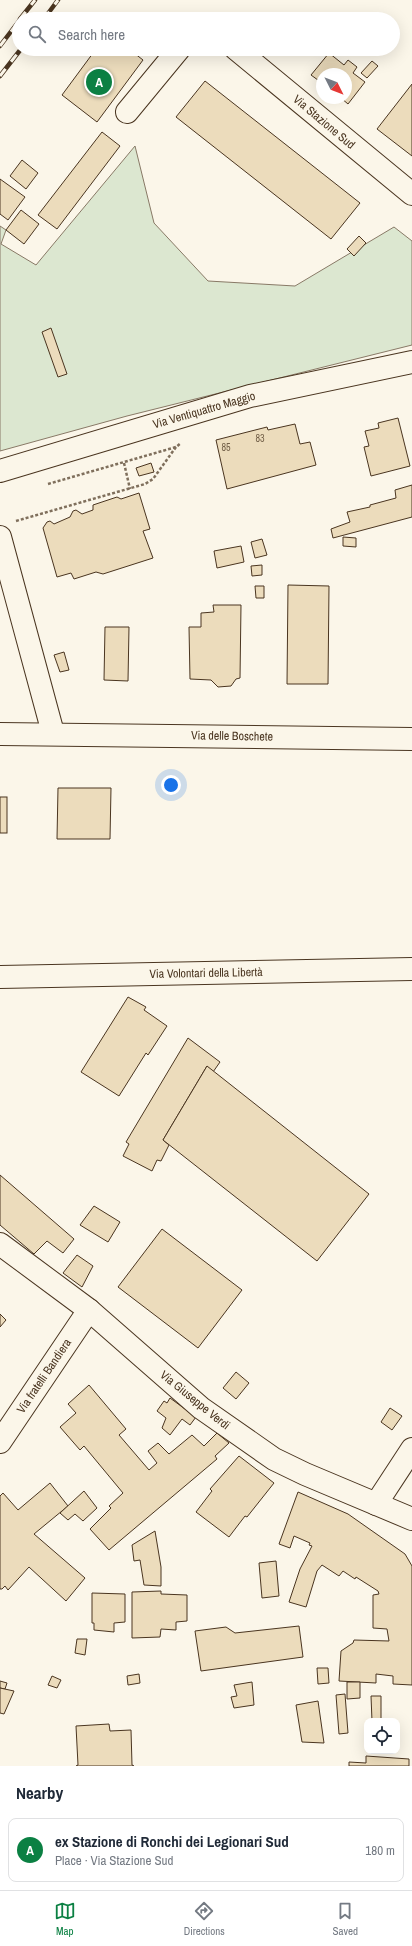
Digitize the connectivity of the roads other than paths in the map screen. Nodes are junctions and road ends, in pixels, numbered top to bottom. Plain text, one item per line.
1 (173, 56) edge
2 (244, 56) edge
3 (127, 112) dead end
4 (412, 194) edge
5 (412, 362) edge
6 (0, 472) edge
7 (0, 537) edge
8 (53, 733) junction
9 (0, 734) edge
10 (412, 739) edge
11 (412, 969) edge
12 (0, 977) edge
13 (0, 1244) edge
14 (88, 1310) junction
15 (0, 1442) edge
16 (412, 1449) edge
17 (376, 1504) junction
18 (412, 1519) edge

1 - 3 street
2 - 4 street, Via Stazione Sud
5 - 6 street, Via Ventiquattro Maggio
7 - 8 street
8 - 9 street, Via delle Boschete
8 - 10 street, Via delle Boschete
11 - 12 street, Via Volontari della Libertà
13 - 14 street, Via Giuseppe Verdi
14 - 15 street, Via fratelli Bandiera
14 - 17 street, Via Giuseppe Verdi
16 - 17 street
17 - 18 street, Via Giuseppe Verdi

